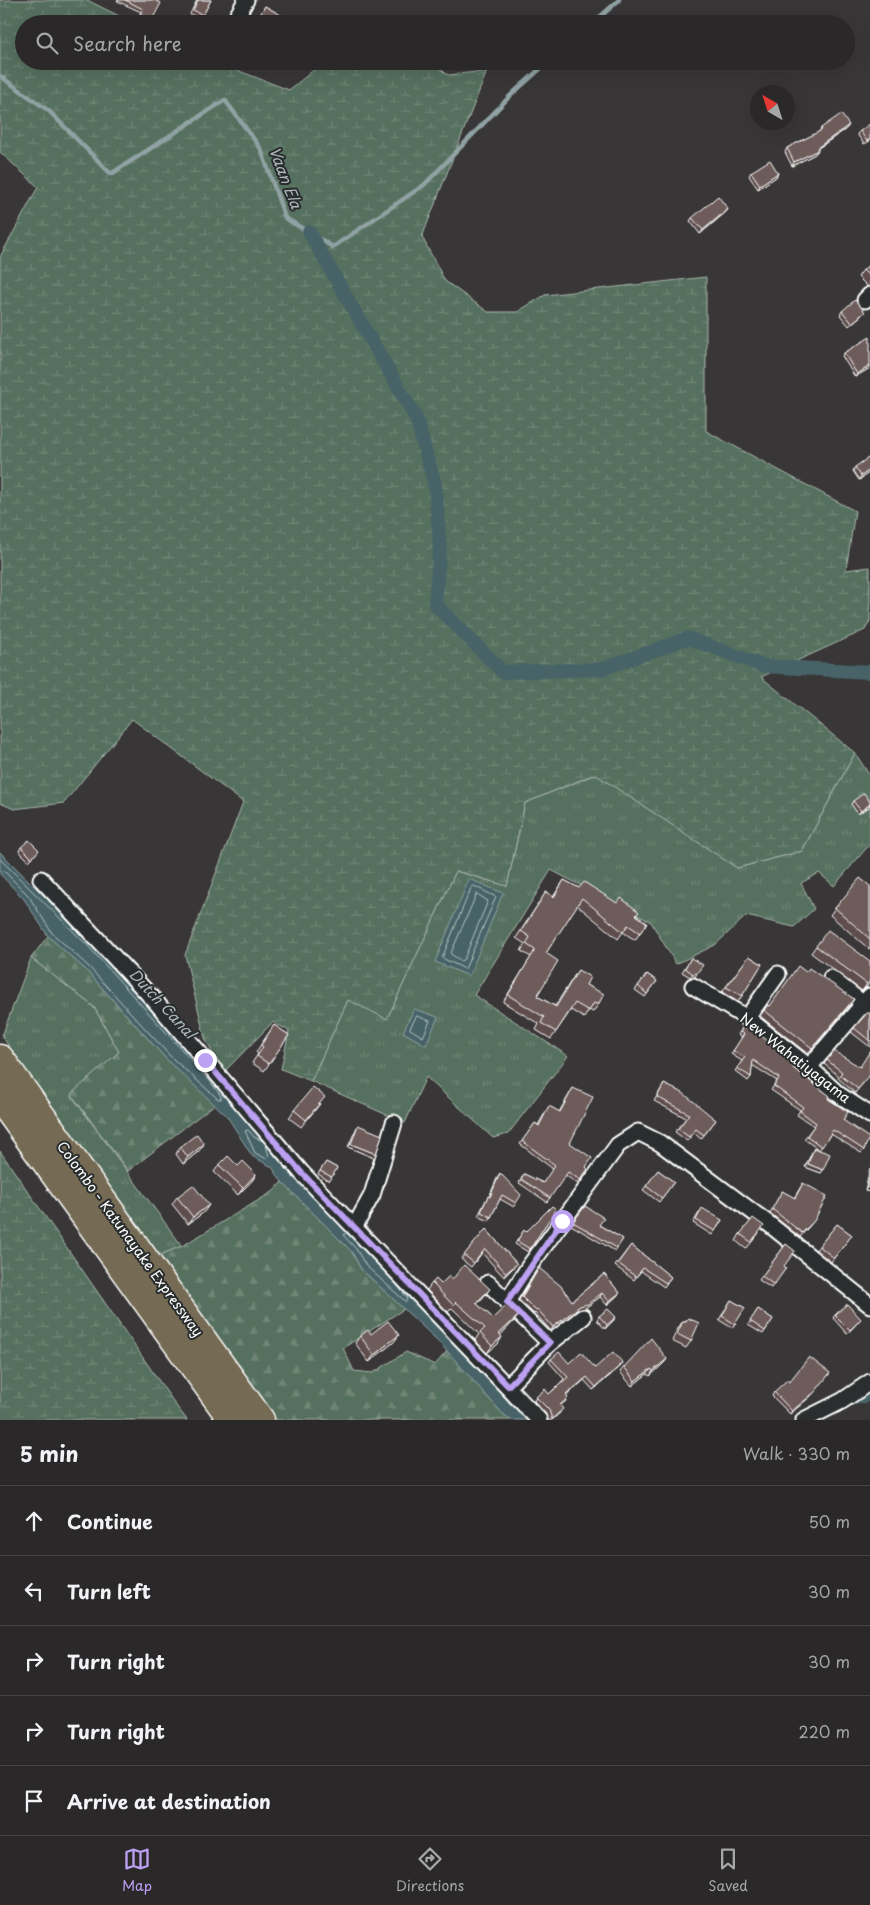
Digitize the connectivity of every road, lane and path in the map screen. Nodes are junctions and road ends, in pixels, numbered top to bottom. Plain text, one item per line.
1 (246, 0) edge
2 (238, 15) edge
3 (41, 879) dead end
4 (778, 974) dead end
5 (831, 978) dead end
6 (693, 986) dead end
7 (868, 1003) edge
8 (747, 1018) junction
9 (0, 1059) edge
10 (809, 1067) junction
11 (0, 1098) edge
12 (870, 1115) edge
13 (394, 1123) dead end
14 (355, 1226) junction
15 (488, 1283) dead end
16 (507, 1302) junction
17 (870, 1306) edge
18 (583, 1317) dead end
19 (550, 1343) junction
20 (870, 1382) edge
21 (508, 1386) junction
22 (233, 1420) edge
23 (260, 1420) edge
24 (539, 1420) edge
25 (804, 1420) edge

1 - 2 street
3 - 14 street
4 - 8 street
5 - 7 street
6 - 8 street, New Wahatiyagama
7 - 10 street
8 - 10 street, New Wahatiyagama
9 - 23 highway, Colombo - Katunayake Expressway
10 - 12 street, New Wahatiyagama
11 - 22 highway, Colombo - Katunayake Expressway
13 - 14 street
14 - 21 street
15 - 16 street
16 - 17 street
16 - 19 street
18 - 19 street
19 - 21 street
20 - 25 street
21 - 24 street

